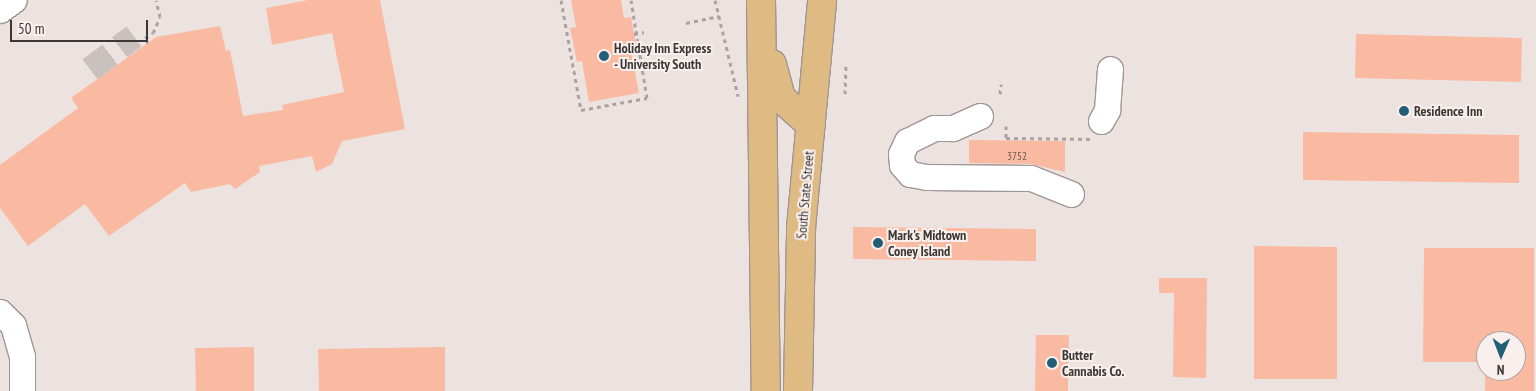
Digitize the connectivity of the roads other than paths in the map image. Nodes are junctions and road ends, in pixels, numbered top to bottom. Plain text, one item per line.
1 (14, 0) edge
2 (761, 0) edge
3 (770, 0) edge
4 (822, 0) edge
5 (0, 10) edge
6 (1110, 69) dead end
7 (980, 116) dead end
8 (811, 125) junction
9 (1099, 130) road end
10 (1071, 194) dead end
11 (0, 312) edge
12 (22, 391) edge
13 (766, 391) edge
14 (798, 391) edge

1 - 5 street
2 - 13 main road
3 - 8 main road
4 - 8 main road, South State Street
6 - 9 street
7 - 10 street
8 - 14 main road, South State Street
11 - 12 street

